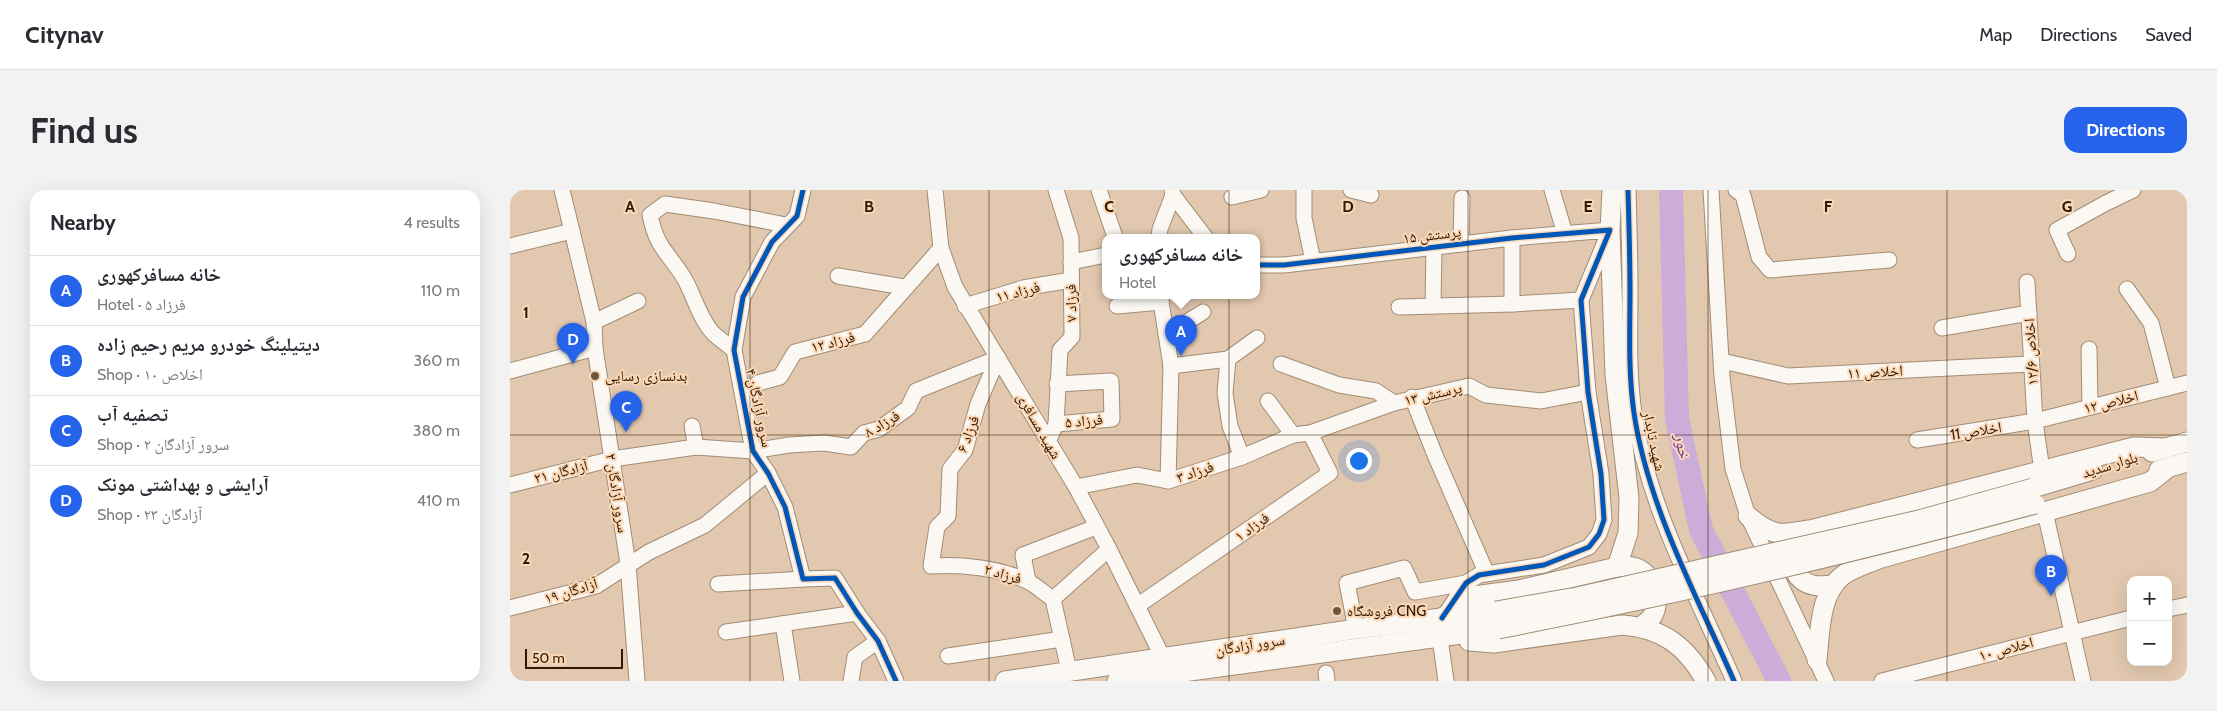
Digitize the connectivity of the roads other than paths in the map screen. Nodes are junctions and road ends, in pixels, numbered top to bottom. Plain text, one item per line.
1 (562, 190) edge
2 (803, 190) edge
3 (935, 190) edge
4 (1056, 190) edge
5 (1099, 190) edge
6 (1261, 190) edge
7 (1304, 190) edge
8 (1351, 190) edge
9 (1552, 190) edge
10 (1612, 190) edge
11 (1628, 190) edge
12 (1711, 190) edge
13 (1736, 190) edge
14 (2133, 190) edge
15 (1173, 193) edge
16 (1371, 195) dead end
17 (1232, 197) dead end
18 (1462, 198) dead end
19 (786, 225) junction
20 (1610, 230) junction
21 (572, 231) junction
22 (1114, 234) edge
23 (1159, 234) edge
24 (1203, 234) edge
25 (1565, 234) junction
26 (1512, 238) junction
27 (1461, 244) junction
28 (510, 246) edge
29 (1434, 247) junction
30 (941, 248) junction
31 (2068, 254) dead end
32 (1102, 256) edge
33 (1889, 260) dead end
34 (1071, 262) junction
35 (1313, 262) junction
36 (1260, 265) edge
37 (838, 276) dead end
38 (1071, 280) junction
39 (2027, 282) dead end
40 (904, 287) junction
41 (2127, 289) dead end
42 (1156, 299) edge
43 (1161, 299) edge
44 (1581, 300) junction
45 (638, 302) dead end
46 (1512, 304) junction
47 (965, 306) junction
48 (1117, 306) dead end
49 (1434, 306) junction
50 (1399, 307) dead end
51 (1203, 312) dead end
52 (2028, 314) junction
53 (594, 322) junction
54 (1942, 328) dead end
55 (1166, 334) junction
56 (1257, 338) dead end
57 (595, 348) junction
58 (2089, 349) dead end
59 (734, 350) junction
60 (998, 358) junction
61 (1228, 359) junction
62 (1722, 361) junction
63 (1281, 364) dead end
64 (2031, 364) junction
65 (1171, 366) junction
66 (510, 370) edge
67 (2187, 383) edge
68 (1058, 384) junction
69 (2168, 388) junction
70 (1588, 392) junction
71 (1412, 397) junction
72 (1268, 401) dead end
73 (1394, 403) junction
74 (745, 405) junction
75 (2090, 408) junction
76 (2035, 421) junction
77 (1056, 424) junction
78 (692, 426) dead end
79 (1310, 433) junction
80 (1293, 435) junction
81 (1917, 440) dead end
82 (1048, 442) junction
83 (2187, 442) edge
84 (696, 447) junction
85 (2165, 448) junction
86 (753, 451) junction
87 (1242, 457) junction
88 (612, 459) junction
89 (2178, 464) edge
90 (2042, 471) junction
91 (768, 473) junction
92 (1168, 481) junction
93 (510, 485) edge
94 (1076, 487) junction
95 (2038, 501) junction
96 (1748, 516) junction
97 (1096, 527) junction
98 (1814, 529) junction
99 (1109, 549) junction
100 (628, 564) junction
101 (931, 566) joint
102 (1617, 567) junction
103 (1486, 572) junction
104 (804, 579) junction
105 (1028, 581) junction
106 (1466, 583) junction
107 (718, 584) dead end
108 (1833, 585) junction
109 (1053, 600) junction
110 (2187, 605) edge
111 (1137, 606) junction
112 (510, 608) edge
113 (2172, 608) edge
114 (857, 613) junction
115 (1442, 618) junction
116 (2127, 619) edge
117 (1497, 620) junction
118 (783, 624) junction
119 (1642, 626) junction
120 (1356, 629) junction
121 (726, 632) dead end
122 (2073, 632) junction
123 (1440, 638) junction
124 (1062, 639) junction
125 (878, 641) junction
126 (948, 656) dead end
127 (1817, 660) junction
128 (1167, 671) edge
129 (1069, 672) junction
130 (637, 681) edge
131 (792, 681) edge
132 (851, 681) edge
133 (896, 681) edge
134 (1005, 681) edge
135 (1117, 681) edge
136 (1446, 681) edge
137 (1706, 681) edge
138 (1734, 681) edge
139 (1826, 681) edge
140 (1882, 681) edge
141 (2083, 681) edge

1 - 21 street, سرور آزادگان ۲
2 - 19 street, سرور آزادگان ۴
3 - 30 street, شهید مسافری
4 - 34 street, فرزاد ۷
5 - 22 street
6 - 17 street
7 - 35 street
8 - 16 street
9 - 25 street
10 - 20 main road
11 - 138 street, شهید تابدار
12 - 62 street
13 - 33 street
14 - 31 street
15 - 23 street
15 - 24 street
18 - 27 street
19 - 59 street, سرور آزادگان ۴
19 - 59 street
20 - 25 street, پرستش ۱۵
20 - 44 street
20 - 102 main road
21 - 28 street
21 - 53 street, سرور آزادگان ۲
25 - 26 street, پرستش ۱۵
26 - 27 street, پرستش ۱۵
26 - 46 street
27 - 29 street, پرستش ۱۵
29 - 35 street, پرستش ۱۵
29 - 49 street
30 - 40 street, فرزاد ۱۲
30 - 47 street, شهید مسافری
32 - 34 street
34 - 38 street, فرزاد ۷
35 - 36 street, پرستش ۱۵
37 - 40 street
38 - 47 street, فرزاد ۱۱
38 - 68 street, فرزاد ۷
39 - 52 street, اخلاص ۱۲/۶
40 - 74 street, فرزاد ۱۲
41 - 69 street
42 - 48 street
43 - 55 street
44 - 46 street
44 - 70 street
45 - 53 street
46 - 49 street
47 - 60 street, شهید مسافری
49 - 50 street
51 - 55 street
52 - 54 street
52 - 64 street, اخلاص ۱۲/۶
53 - 57 street, سرور آزادگان ۲
55 - 65 street
56 - 61 street
57 - 66 street
57 - 88 street, سرور آزادگان ۲
58 - 75 street
59 - 74 street, سرور آزادگان ۴
60 - 82 street, شهید مسافری
60 - 86 street, فرزاد ۸
60 - 101 street, فرزاد ۶
61 - 65 street
61 - 87 street
62 - 64 street, اخلاص ۱۱
62 - 96 street
63 - 73 street
64 - 76 street, اخلاص ۱۲/۶
65 - 92 street
67 - 69 street, اخلاص ۱۲
68 - 77 street, فرزاد ۷
68 - 77 street, فرزاد ۵
69 - 75 street, اخلاص ۱۲
70 - 71 street, پرستش ۱۳
70 - 103 street
71 - 73 street, پرستش ۱۳
71 - 103 street
72 - 80 street
73 - 79 street, پرستش ۱۳
74 - 86 street, سرور آزادگان ۴
75 - 76 street, اخلاص ۱۲
76 - 81 street, اخلاص 11
76 - 90 street, اخلاص ۱۲/۶
77 - 82 street, فرزاد ۷
78 - 84 street
79 - 80 street, فرزاد ۳
79 - 111 street, فرزاد ۱
80 - 87 street, فرزاد ۳
82 - 94 street, شهید مسافری
83 - 85 main road, بلوار سدید
84 - 86 street, فرزاد ۸
84 - 88 street, آزادگان ۲۱
85 - 90 main road
85 - 95 main road, بلوار سدید
86 - 91 street, سرور آزادگان ۴
87 - 92 street, فرزاد ۳
88 - 93 street, آزادگان ۲۱
88 - 100 street, سرور آزادگان ۲
89 - 95 main road, بلوار سدید
90 - 98 main road
91 - 100 street, آزادگان ۱۹
91 - 104 street, سرور آزادگان ۴
92 - 94 street, فرزاد ۳
94 - 97 street, شهید مسافری
95 - 108 main road
95 - 117 main road, bridge
95 - 122 street
96 - 98 main road
96 - 127 street
97 - 99 street, شهید مسافری
97 - 105 street
98 - 108 main road
99 - 109 street
99 - 111 street, شهید مسافری
100 - 112 street, آزادگان ۱۹
100 - 130 street, سرور آزادگان ۲
101 - 105 street, فرزاد ۲
102 - 115 main road
102 - 119 main road
103 - 106 street
104 - 107 street
104 - 114 street
105 - 109 street, فرزاد ۲
106 - 115 street
106 - 120 street
108 - 127 main road
109 - 124 street
110 - 113 street
111 - 128 street, شهید مسافری
114 - 118 street
114 - 125 street
115 - 117 main road, سرور آزادگان
115 - 120 main road, سرور آزادگان
116 - 122 street, اخلاص ۱۰
117 - 123 main road, سرور آزادگان
118 - 121 street
118 - 131 street
119 - 123 main road
119 - 137 main road
120 - 128 main road, سرور آزادگان
122 - 140 street, اخلاص ۱۰
122 - 141 street
123 - 128 main road, سرور آزادگان
123 - 136 street
124 - 126 street
124 - 129 street
125 - 132 street
125 - 133 street
127 - 139 street
128 - 129 main road, سرور آزادگان
128 - 135 main road, سرور آزادگان
129 - 134 main road, سرور آزادگان

